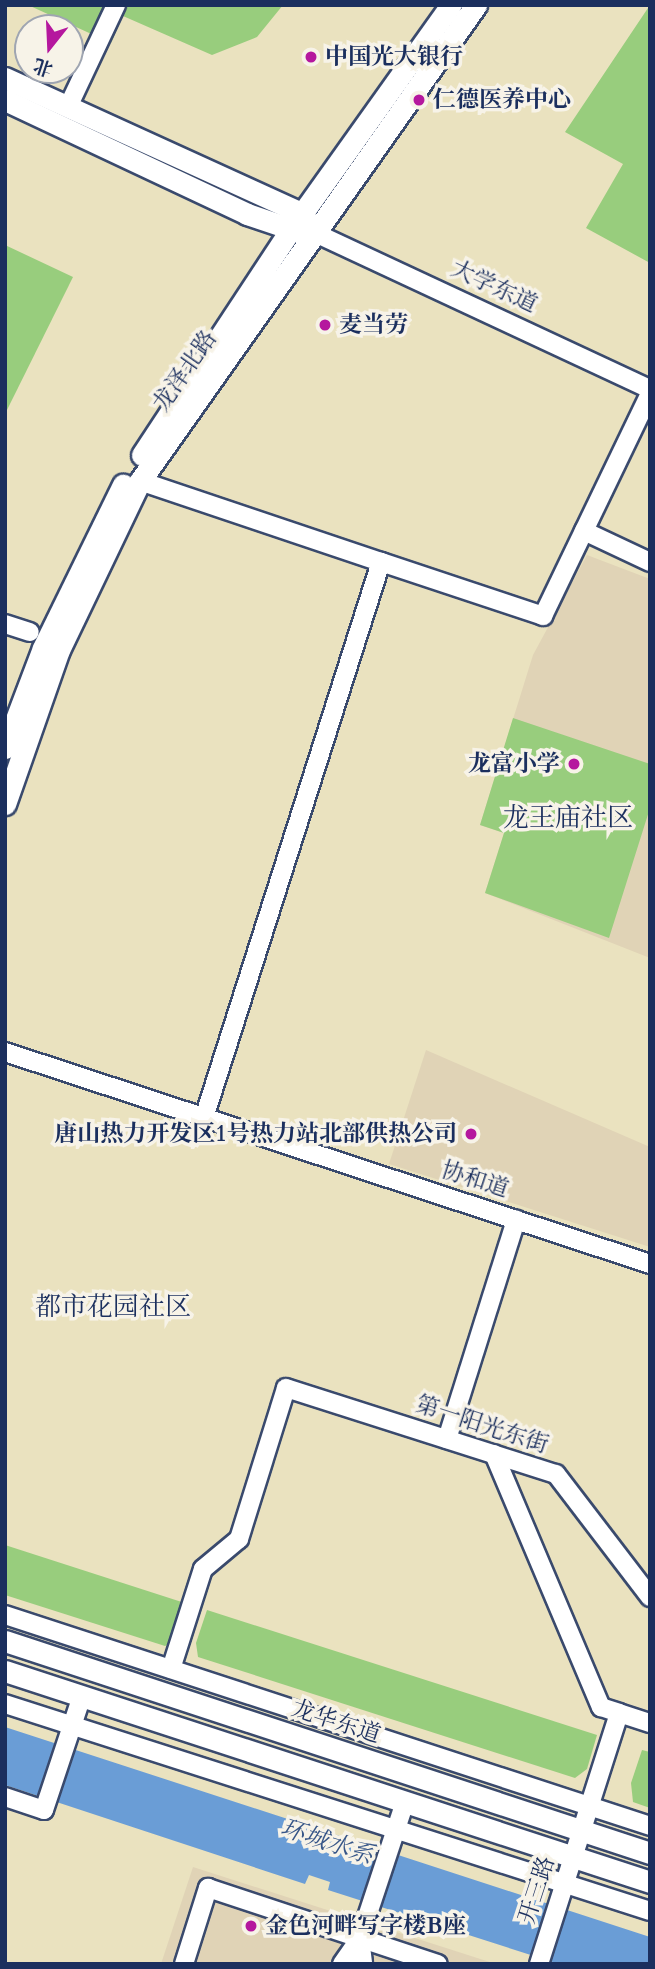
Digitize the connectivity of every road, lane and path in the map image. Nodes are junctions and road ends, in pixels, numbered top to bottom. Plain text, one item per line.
1 (116, 5) edge
2 (451, 5) edge
3 (476, 5) edge
4 (5, 78) edge
5 (5, 100) edge
6 (68, 107) junction
7 (303, 214) junction
8 (289, 232) junction
9 (315, 233) junction
10 (650, 389) edge
11 (650, 394) edge
12 (135, 476) junction
13 (584, 531) junction
14 (381, 562) junction
15 (650, 562) edge
16 (5, 624) edge
17 (30, 632) dead end
18 (5, 748) edge
19 (5, 804) edge
20 (5, 1052) edge
21 (204, 1118) junction
22 (516, 1220) junction
23 (650, 1264) edge
24 (447, 1439) junction
25 (494, 1454) junction
26 (650, 1597) edge
27 (5, 1615) edge
28 (5, 1641) edge
29 (171, 1669) junction
30 (5, 1671) edge
31 (82, 1696) junction
32 (5, 1704) edge
33 (619, 1713) junction
34 (650, 1723) edge
35 (70, 1733) junction
36 (5, 1797) edge
37 (405, 1802) junction
38 (589, 1807) junction
39 (650, 1826) edge
40 (582, 1831) junction
41 (393, 1839) junction
42 (650, 1853) edge
43 (574, 1857) junction
44 (650, 1882) edge
45 (565, 1885) junction
46 (650, 1911) edge
47 (363, 1930) junction
48 (184, 1964) edge
49 (342, 1964) edge
50 (363, 1964) edge
51 (438, 1964) edge
52 (539, 1964) edge

1 - 6 street
2 - 7 main road, 龙泽北路
3 - 9 main road, 龙泽北路
4 - 6 main road
5 - 8 main road, 大学东道
6 - 7 main road
7 - 8 main road, 龙泽北路
7 - 9 main road
8 - 9 main road, 大学东道
8 - 12 main road, 龙泽北路
9 - 10 street, 大学东道
9 - 12 main road, 龙泽北路
11 - 13 street
12 - 14 street
12 - 18 main road, 龙泽北路
12 - 19 main road, 龙泽北路
13 - 14 street
13 - 15 street
14 - 21 street
16 - 17 street
20 - 21 street, 协和道
21 - 22 street, 协和道
22 - 23 street, 协和道
22 - 24 street
24 - 25 street, 第一阳光东街
24 - 29 street, 第一阳光东街
25 - 26 street, 第一阳光东街
25 - 33 street
27 - 29 street
28 - 40 main road, 龙华东道
29 - 38 street
30 - 31 main road
31 - 35 street
31 - 37 main road
32 - 35 street
33 - 34 street
33 - 38 street, 开三路
35 - 36 street
35 - 41 street
37 - 41 street
37 - 43 main road
38 - 39 street
38 - 40 street, 开三路
40 - 42 main road, 龙华东道
40 - 43 street, 开三路
41 - 45 street
41 - 47 street
43 - 44 main road
43 - 45 street, 开三路
45 - 46 street
45 - 52 street, 开三路
47 - 48 street
47 - 49 street
47 - 50 street
47 - 51 street

